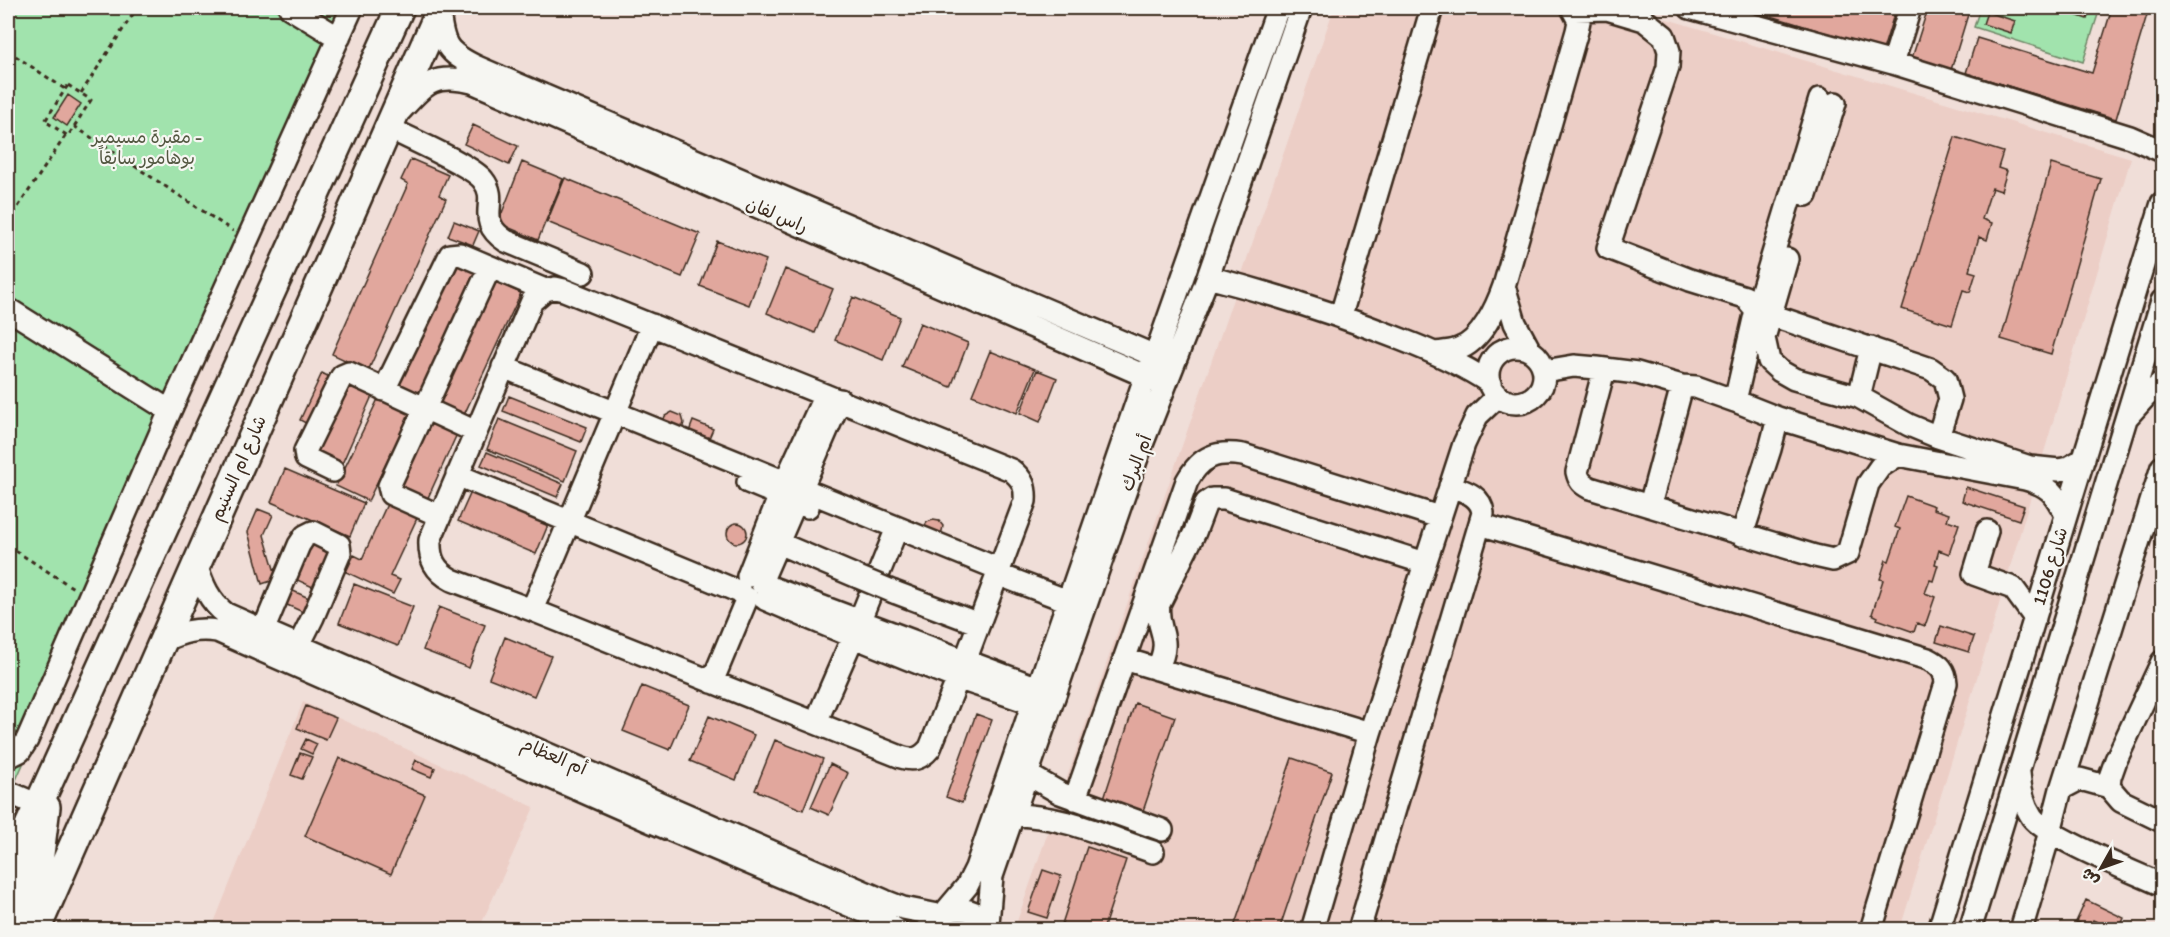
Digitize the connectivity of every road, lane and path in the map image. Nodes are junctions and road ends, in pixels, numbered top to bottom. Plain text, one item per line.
1 (137, 8) edge
2 (290, 8) edge
3 (352, 8) edge
4 (400, 8) edge
5 (1278, 8) edge
6 (1301, 8) edge
7 (1432, 8) edge
8 (1690, 8) edge
9 (1910, 8) edge
10 (1573, 9) edge
11 (440, 10) edge
12 (339, 39) junction
13 (8, 51) edge
14 (1893, 63) junction
15 (65, 89) junction
16 (81, 93) junction
17 (1828, 101) dead end
18 (391, 122) junction
19 (74, 126) junction
20 (66, 135) junction
21 (2163, 151) edge
22 (2163, 203) edge
23 (8, 222) edge
24 (247, 240) junction
25 (490, 267) junction
26 (583, 273) dead end
27 (1208, 277) junction
28 (1504, 285) junction
29 (545, 290) junction
30 (2163, 301) edge
31 (8, 309) edge
32 (1763, 312) junction
33 (1341, 315) junction
34 (652, 325) junction
35 (2124, 328) junction
36 (2157, 338) edge
37 (1871, 348) junction
38 (1529, 349) junction
39 (2116, 351) junction
40 (1498, 352) junction
41 (1434, 353) junction
42 (1155, 356) junction
43 (2142, 362) junction
44 (1604, 370) junction
45 (1544, 371) junction
46 (2163, 371) edge
47 (501, 373) junction
48 (1146, 375) junction
49 (1170, 377) junction
50 (2163, 383) edge
51 (1682, 386) junction
52 (384, 390) junction
53 (1494, 390) junction
54 (1859, 396) junction
55 (833, 398) junction
56 (1735, 401) junction
57 (426, 409) junction
58 (170, 411) junction
59 (614, 418) junction
60 (1778, 418) junction
61 (2124, 422) junction
62 (476, 432) junction
63 (1938, 437) junction
64 (1130, 449) junction
65 (1898, 455) junction
66 (2084, 459) junction
67 (2163, 467) edge
68 (460, 469) junction
69 (333, 471) dead end
70 (1450, 486) junction
71 (790, 492) junction
72 (1650, 505) junction
73 (2066, 514) junction
74 (440, 516) junction
75 (572, 516) junction
76 (1439, 517) junction
77 (1480, 524) junction
78 (1987, 531) dead end
79 (895, 535) junction
80 (1742, 535) junction
81 (778, 543) junction
82 (8, 546) edge
83 (1425, 562) junction
84 (196, 565) junction
85 (997, 575) junction
86 (2044, 584) junction
87 (752, 587) junction
88 (2013, 588) junction
89 (89, 598) junction
90 (1068, 601) junction
91 (532, 610) junction
92 (2035, 618) junction
93 (979, 624) junction
94 (856, 629) junction
95 (260, 639) junction
96 (163, 641) junction
97 (294, 654) junction
98 (1124, 659) junction
99 (2163, 662) edge
100 (961, 669) junction
101 (1157, 669) junction
102 (712, 682) junction
103 (1035, 696) junction
104 (816, 722) junction
105 (1370, 733) junction
106 (8, 757) edge
107 (2019, 767) junction
108 (1028, 774) junction
109 (2109, 787) junction
110 (2061, 789) junction
111 (8, 792) edge
112 (38, 796) junction
113 (1075, 799) junction
114 (655, 800) junction
115 (8, 811) edge
116 (1014, 815) junction
117 (647, 820) junction
118 (2163, 821) edge
119 (1162, 830) dead end
120 (2050, 832) junction
121 (1153, 852) dead end
122 (8, 872) edge
123 (2163, 885) edge
124 (937, 919) edge
125 (8, 927) edge
126 (989, 927) edge
127 (36, 930) edge
128 (897, 930) edge
129 (1312, 930) edge
130 (1359, 930) edge
131 (1871, 930) edge
132 (1939, 930) edge
133 (1970, 930) edge
134 (2020, 930) edge

1 - 16 path
2 - 12 street
3 - 12 street
4 - 112 main road
5 - 42 street, أم البرك
6 - 27 street, أم البرك
7 - 33 street
8 - 14 street
9 - 14 street
10 - 28 street
10 - 32 street
11 - 18 main road, شارع ام السنيم
11 - 42 street, راس لفان
12 - 24 street
13 - 15 path
14 - 21 street
15 - 16 path
15 - 20 path
16 - 19 path
17 - 32 street
18 - 26 street
18 - 48 street, راس لفان
18 - 84 main road, شارع ام السنيم
19 - 20 path
19 - 24 path
20 - 23 path
22 - 35 street, شارع 1106
24 - 58 street
25 - 29 street
25 - 52 street
25 - 57 street
27 - 33 street
27 - 49 street, أم البرك
28 - 38 street
28 - 41 street
29 - 34 street
29 - 47 street
30 - 36 street, شارع 1106
31 - 58 street
32 - 37 street
32 - 54 street
32 - 56 street
33 - 41 street
34 - 55 street
34 - 59 street
35 - 36 street
35 - 39 street, شارع 1106
36 - 43 street, شارع 1106
37 - 54 street
37 - 63 street
38 - 40 street
38 - 45 street
39 - 43 street
39 - 66 street, شارع 1106
40 - 41 street
40 - 53 street
41 - 53 street
42 - 48 street, أم البرك
42 - 49 street, راس لفان
43 - 46 street
43 - 61 street, شارع 1106
44 - 45 street
44 - 51 street
44 - 72 street
45 - 53 street
47 - 59 street
47 - 62 street
48 - 49 street, راس لفان
48 - 64 street, أم البرك
49 - 64 street, أم البرك
50 - 61 street
51 - 56 street
51 - 72 street
52 - 57 street
52 - 69 street
53 - 70 street
54 - 63 street
55 - 71 street
55 - 85 street
56 - 60 street
57 - 62 street
57 - 74 street
58 - 89 street
59 - 71 street
59 - 75 street
60 - 65 street
60 - 80 street
61 - 107 street, شارع 1106
62 - 68 street
63 - 66 street
64 - 90 street, أم البرك
64 - 108 street, أم البرك
65 - 73 street
65 - 80 street
66 - 73 street, شارع 1106
67 - 110 street
68 - 74 street
68 - 75 street
70 - 76 street
70 - 77 street
71 - 79 street
71 - 81 street
71 - 87 street
72 - 80 street
73 - 86 street, شارع 1106
74 - 91 street
75 - 87 street
75 - 91 street
76 - 83 street
76 - 98 street
77 - 130 street
77 - 131 street
78 - 88 street
79 - 85 street
79 - 94 street
81 - 87 street
81 - 93 street, bridge
82 - 89 path
83 - 101 street
83 - 105 street
84 - 95 street, أم العظام
84 - 96 main road, شارع ام السنيم
85 - 90 street
85 - 93 street
86 - 88 street
86 - 92 street, شارع 1106
87 - 94 street
87 - 102 street
88 - 92 street
89 - 106 street
90 - 103 street, أم البرك
91 - 102 street
92 - 132 street, شارع 1106
93 - 100 street
94 - 100 street
94 - 104 street
95 - 96 street, أم العظام
95 - 97 street, أم العظام
95 - 97 street
96 - 127 main road, شارع ام السنيم
97 - 114 street, أم العظام
97 - 117 street, أم العظام
98 - 101 street
98 - 113 street
99 - 109 street
100 - 103 street
100 - 104 street
101 - 105 street
102 - 104 street
103 - 124 street, أم البرك
105 - 129 street
107 - 120 street
107 - 133 street, شارع 1106
108 - 113 street
108 - 116 street, أم البرك
109 - 110 street
109 - 118 street
110 - 120 street
111 - 112 street
112 - 115 street
112 - 122 main road
112 - 125 main road
113 - 119 street
114 - 117 street
114 - 124 street, أم العظام
116 - 121 street
116 - 126 street, أم البرك
117 - 128 street, أم العظام
120 - 123 street
120 - 134 street
124 - 126 street, أم العظام

